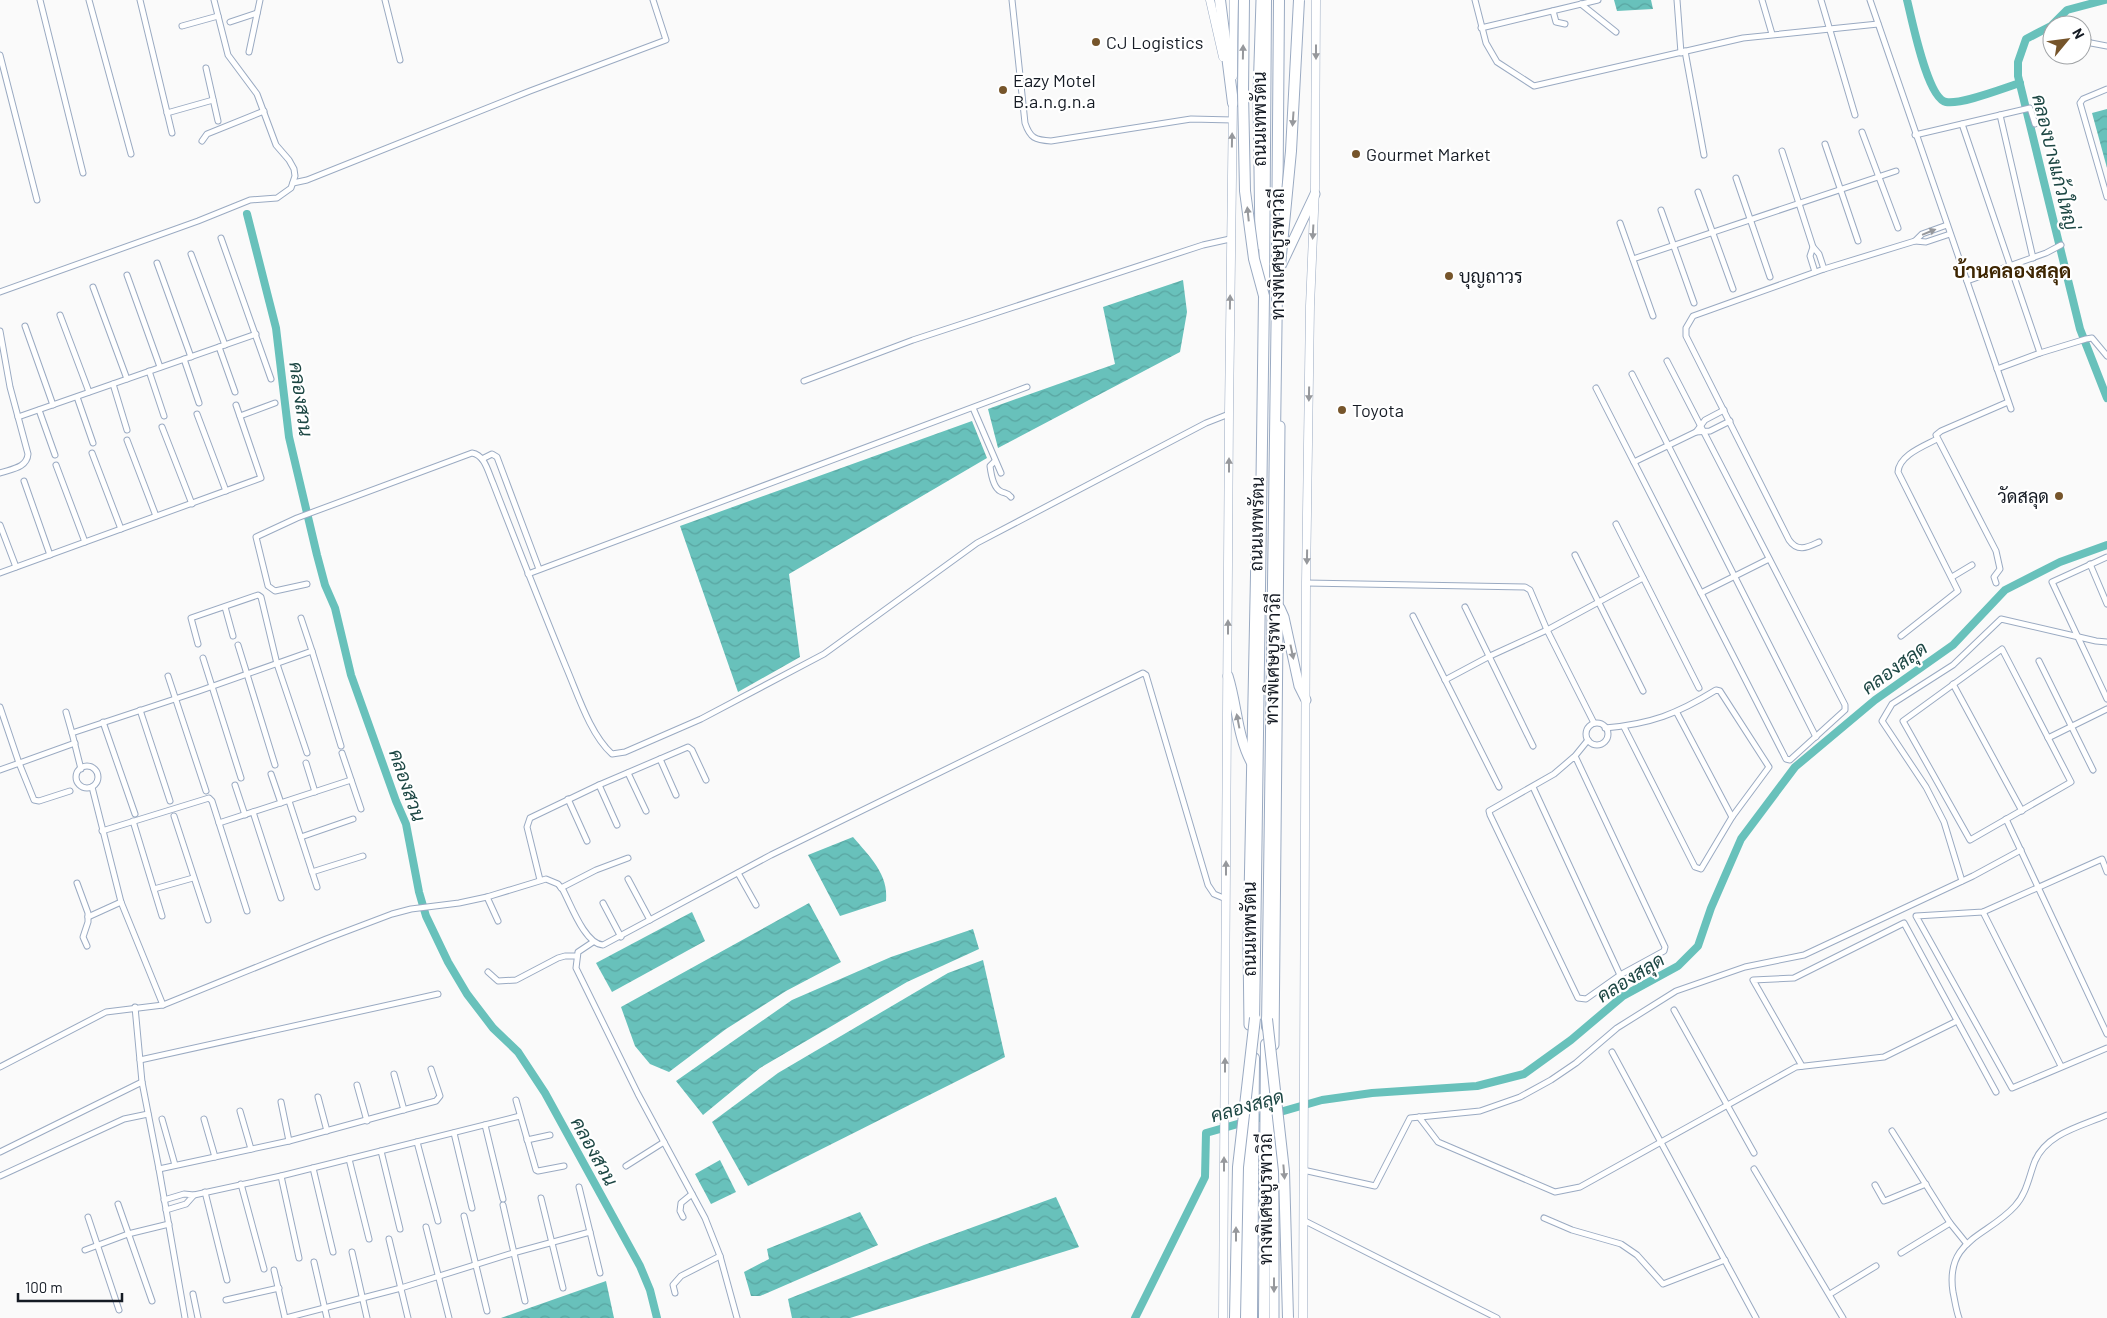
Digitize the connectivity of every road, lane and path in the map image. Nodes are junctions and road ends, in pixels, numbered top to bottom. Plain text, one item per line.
1 (40, 0) edge
2 (89, 0) edge
3 (140, 0) edge
4 (214, 0) edge
5 (260, 0) edge
6 (384, 0) edge
7 (653, 0) edge
8 (1012, 0) edge
9 (1210, 0) edge
10 (1220, 0) edge
11 (1234, 0) edge
12 (1244, 0) edge
13 (1261, 0) edge
14 (1266, 0) edge
15 (1280, 0) edge
16 (1294, 0) edge
17 (1300, 0) edge
18 (1475, 0) edge
19 (1598, 0) edge
20 (1677, 0) edge
21 (1762, 0) edge
22 (1821, 0) edge
23 (1870, 0) edge
24 (1316, 1) edge
25 (1581, 4) junction
26 (1553, 11) junction
27 (257, 14) junction
28 (218, 16) junction
29 (230, 22) dead end
30 (1565, 24) dead end
31 (1878, 24) junction
32 (182, 26) dead end
33 (1298, 27) junction
34 (1482, 28) junction
35 (1830, 30) junction
36 (1616, 32) dead end
37 (1772, 34) junction
38 (2092, 43) edge
39 (2107, 46) edge
40 (249, 52) dead end
41 (1683, 52) junction
42 (0, 55) edge
43 (400, 60) dead end
44 (206, 68) dead end
45 (2107, 89) edge
46 (213, 100) junction
47 (1233, 103) junction
48 (264, 111) junction
49 (167, 112) junction
50 (2000, 115) junction
51 (1855, 116) dead end
52 (1233, 120) junction
53 (218, 121) dead end
54 (1962, 124) junction
55 (2035, 124) dead end
56 (1862, 132) dead end
57 (172, 133) dead end
58 (1916, 135) junction
59 (202, 141) dead end
60 (1825, 144) dead end
61 (1782, 151) dead end
62 (131, 154) dead end
63 (1704, 155) dead end
64 (1896, 171) dead end
65 (82, 174) dead end
66 (1880, 177) junction
67 (1736, 178) dead end
68 (293, 183) junction
69 (1840, 189) junction
70 (1698, 192) dead end
71 (1315, 194) junction
72 (2107, 198) edge
73 (37, 200) dead end
74 (1799, 203) junction
75 (1661, 210) dead end
76 (1750, 220) junction
77 (1620, 223) dead end
78 (1947, 225) junction
79 (1898, 228) dead end
80 (1713, 232) junction
81 (1950, 234) junction
82 (221, 238) dead end
83 (1230, 239) junction
84 (1915, 241) junction
85 (1858, 242) dead end
86 (1674, 245) junction
87 (2061, 245) dead end
88 (1812, 247) junction
89 (191, 254) dead end
90 (2033, 258) junction
91 (1633, 259) junction
92 (157, 263) dead end
93 (2009, 266) junction
94 (1281, 267) junction
95 (1824, 269) junction
96 (1816, 272) junction
97 (127, 275) dead end
98 (1770, 277) dead end
99 (1967, 281) junction
100 (93, 286) dead end
101 (1733, 289) dead end
102 (0, 292) edge
103 (1264, 296) junction
104 (1277, 297) junction
105 (1694, 303) dead end
106 (60, 315) dead end
107 (1653, 316) dead end
108 (25, 326) dead end
109 (0, 331) edge
110 (256, 334) junction
111 (222, 346) junction
112 (2040, 353) junction
113 (2107, 356) edge
114 (191, 357) junction
115 (2, 358) edge
116 (184, 359) junction
117 (1667, 361) dead end
118 (160, 368) junction
119 (1997, 369) junction
120 (149, 371) junction
121 (1632, 374) dead end
122 (271, 378) dead end
123 (127, 379) junction
124 (804, 381) dead end
125 (113, 384) junction
126 (1027, 387) dead end
127 (1596, 388) dead end
128 (90, 392) junction
129 (235, 392) dead end
130 (77, 396) junction
131 (2008, 402) junction
132 (200, 403) dead end
133 (275, 403) dead end
134 (53, 405) junction
135 (236, 406) dead end
136 (973, 408) junction
137 (2011, 409) dead end
138 (39, 410) junction
139 (1724, 410) junction
140 (197, 414) dead end
141 (1229, 414) junction
142 (164, 416) dead end
143 (240, 416) junction
144 (18, 417) junction
145 (1730, 421) junction
146 (1700, 425) junction
147 (162, 427) dead end
148 (127, 430) dead end
149 (1696, 432) junction
150 (1703, 432) junction
151 (1937, 439) junction
152 (127, 440) dead end
153 (93, 443) dead end
154 (1668, 445) junction
155 (92, 453) dead end
156 (55, 455) dead end
157 (482, 459) junction
158 (996, 460) junction
159 (1634, 462) junction
160 (56, 465) dead end
161 (0, 473) edge
162 (1001, 473) dead end
163 (24, 481) dead end
164 (226, 491) junction
165 (1011, 497) dead end
166 (192, 504) junction
167 (156, 516) junction
168 (1616, 524) dead end
169 (0, 525) edge
170 (121, 529) junction
171 (85, 542) junction
172 (1820, 542) dead end
173 (50, 554) junction
174 (1575, 555) dead end
175 (2107, 557) edge
176 (1769, 559) junction
177 (2090, 564) junction
178 (1972, 565) dead end
179 (16, 567) junction
180 (540, 569) junction
181 (0, 573) edge
182 (528, 574) junction
183 (1952, 577) junction
184 (1643, 578) junction
185 (1734, 578) junction
186 (1306, 583) junction
187 (1996, 583) dead end
188 (307, 584) dead end
189 (1701, 594) junction
190 (1598, 601) junction
191 (2107, 604) edge
192 (1278, 606) junction
193 (225, 607) junction
194 (1465, 607) dead end
195 (1413, 616) dead end
196 (301, 618) dead end
197 (1547, 630) junction
198 (233, 636) dead end
199 (1901, 636) dead end
200 (2078, 637) junction
201 (2107, 642) edge
202 (198, 644) dead end
203 (238, 645) dead end
204 (312, 651) junction
205 (1490, 656) junction
206 (203, 658) dead end
207 (2039, 661) dead end
208 (278, 664) junction
209 (248, 674) junction
210 (168, 676) dead end
211 (1228, 676) junction
212 (1445, 680) junction
213 (1953, 684) junction
214 (212, 687) junction
215 (1699, 688) dead end
216 (1644, 691) dead end
217 (175, 699) junction
218 (2107, 699) edge
219 (1306, 700) junction
220 (0, 707) edge
221 (2107, 708) edge
222 (140, 710) junction
223 (66, 712) dead end
224 (1677, 713) junction
225 (104, 722) junction
226 (1594, 723) junction
227 (2071, 726) junction
228 (1624, 727) junction
229 (1606, 728) junction
230 (8, 731) junction
231 (0, 733) edge
232 (72, 733) junction
233 (1816, 737) junction
234 (2048, 738) junction
235 (1588, 740) junction
236 (75, 743) junction
237 (341, 746) dead end
238 (1534, 746) dead end
239 (307, 753) dead end
240 (342, 753) dead end
241 (1575, 756) junction
242 (660, 759) junction
243 (19, 763) junction
244 (306, 764) dead end
245 (1252, 764) junction
246 (275, 765) dead end
247 (81, 769) junction
248 (0, 770) edge
249 (2093, 770) dead end
250 (628, 772) junction
251 (271, 774) dead end
252 (241, 778) dead end
253 (351, 780) junction
254 (706, 780) dead end
255 (235, 785) dead end
256 (599, 785) junction
257 (92, 787) junction
258 (1499, 787) dead end
259 (1533, 787) junction
260 (70, 791) dead end
261 (206, 791) dead end
262 (315, 792) junction
263 (676, 795) dead end
264 (568, 800) junction
265 (170, 801) dead end
266 (289, 801) junction
267 (280, 803) junction
268 (361, 810) dead end
269 (646, 811) dead end
270 (2022, 811) junction
271 (253, 812) junction
272 (134, 814) dead end
273 (245, 815) junction
274 (174, 816) dead end
275 (1732, 817) junction
276 (352, 819) dead end
277 (2006, 819) junction
278 (133, 821) junction
279 (219, 823) junction
280 (617, 825) dead end
281 (102, 831) junction
282 (301, 837) junction
283 (587, 842) dead end
284 (2021, 850) junction
285 (363, 856) dead end
286 (628, 858) dead end
287 (312, 872) junction
288 (2107, 872) edge
289 (738, 873) junction
290 (193, 878) junction
291 (628, 879) dead end
292 (540, 880) junction
293 (1962, 881) junction
294 (77, 882) dead end
295 (317, 887) dead end
296 (561, 888) junction
297 (2039, 888) junction
298 (154, 889) junction
299 (486, 897) junction
300 (281, 898) dead end
301 (1226, 899) junction
302 (121, 902) junction
303 (603, 903) dead end
304 (756, 905) dead end
305 (247, 911) dead end
306 (1983, 912) junction
307 (162, 916) dead end
308 (88, 917) junction
309 (208, 920) dead end
310 (498, 920) dead end
311 (650, 920) junction
312 (621, 937) junction
313 (593, 942) junction
314 (87, 946) dead end
315 (577, 956) junction
316 (488, 972) dead end
317 (1620, 975) junction
318 (438, 994) dead end
319 (163, 1005) junction
320 (135, 1007) junction
321 (1674, 1010) dead end
322 (1255, 1018) junction
323 (1267, 1019) junction
324 (1957, 1021) junction
325 (2107, 1034) edge
326 (2107, 1048) edge
327 (1612, 1052) dead end
328 (140, 1060) junction
329 (1802, 1066) junction
330 (2061, 1066) junction
331 (0, 1067) edge
332 (431, 1069) dead end
333 (394, 1074) dead end
334 (142, 1082) junction
335 (357, 1085) dead end
336 (1996, 1092) dead end
337 (318, 1097) dead end
338 (516, 1100) dead end
339 (281, 1102) dead end
340 (1726, 1105) junction
341 (404, 1110) junction
342 (240, 1111) dead end
343 (148, 1114) junction
344 (520, 1116) junction
345 (2107, 1116) edge
346 (1419, 1117) junction
347 (204, 1119) dead end
348 (162, 1120) dead end
349 (367, 1121) junction
350 (485, 1125) junction
351 (1892, 1130) dead end
352 (327, 1131) junction
353 (454, 1133) junction
354 (550, 1135) dead end
355 (528, 1140) junction
356 (289, 1141) junction
357 (417, 1142) junction
358 (664, 1142) junction
359 (1660, 1142) junction
360 (251, 1150) junction
361 (381, 1151) junction
362 (0, 1152) edge
363 (1754, 1153) dead end
364 (215, 1157) junction
365 (349, 1159) junction
366 (175, 1165) junction
367 (564, 1166) dead end
368 (626, 1166) dead end
369 (313, 1168) junction
370 (1754, 1168) dead end
371 (159, 1169) junction
372 (1303, 1170) junction
373 (0, 1176) edge
374 (281, 1176) junction
375 (242, 1184) junction
376 (1926, 1184) junction
377 (1875, 1185) dead end
378 (579, 1187) dead end
379 (204, 1192) junction
380 (692, 1194) junction
381 (194, 1195) junction
382 (541, 1198) dead end
383 (503, 1199) dead end
384 (164, 1200) junction
385 (118, 1204) dead end
386 (503, 1205) dead end
387 (472, 1208) dead end
388 (166, 1210) junction
389 (464, 1216) dead end
390 (88, 1217) dead end
391 (683, 1217) dead end
392 (1544, 1218) dead end
393 (1303, 1220) junction
394 (438, 1221) dead end
395 (1950, 1222) junction
396 (168, 1224) junction
397 (426, 1227) dead end
398 (400, 1229) dead end
399 (590, 1232) junction
400 (128, 1234) junction
401 (369, 1239) dead end
402 (389, 1239) dead end
403 (552, 1243) junction
404 (1967, 1244) junction
405 (98, 1246) junction
406 (85, 1250) dead end
407 (333, 1252) dead end
408 (352, 1252) dead end
409 (513, 1253) junction
410 (1901, 1253) dead end
411 (720, 1256) junction
412 (299, 1258) dead end
413 (1725, 1260) junction
414 (314, 1262) dead end
415 (476, 1264) junction
416 (1876, 1266) dead end
417 (264, 1269) dead end
418 (274, 1270) dead end
419 (600, 1273) dead end
420 (438, 1276) junction
421 (227, 1280) dead end
422 (278, 1288) junction
423 (401, 1288) junction
424 (563, 1288) dead end
425 (674, 1293) dead end
426 (193, 1294) dead end
427 (1830, 1294) junction
428 (362, 1298) junction
429 (226, 1300) dead end
430 (526, 1300) dead end
431 (152, 1301) dead end
432 (324, 1308) junction
433 (119, 1310) dead end
434 (488, 1311) dead end
435 (185, 1318) edge
436 (198, 1318) edge
437 (286, 1318) edge
438 (327, 1318) edge
439 (367, 1318) edge
440 (408, 1318) edge
441 (449, 1318) edge
442 (737, 1318) edge
443 (1223, 1318) edge
444 (1235, 1318) edge
445 (1244, 1318) edge
446 (1252, 1318) edge
447 (1264, 1318) edge
448 (1274, 1318) edge
449 (1288, 1318) edge
450 (1303, 1318) edge
451 (1497, 1318) edge
452 (1756, 1318) edge
453 (1843, 1318) edge
454 (1959, 1318) edge

1 - 65 street
2 - 62 street
3 - 49 street
4 - 28 street
5 - 27 street
6 - 43 street
7 - 68 street
8 - 52 street
9 - 47 main road
10 - 47 highway
11 - 47 main road, ถนนเทพรัตน
103 -> 12 highway, bridge
13 - 245 highway, ถนนเทพรัตน
14 - 103 highway, ทางพิเศษบูรพาวิถี, bridge
15 - 94 highway, ถนนเทพรัตน
15 - 104 highway, ทางพิเศษบูรพาวิถี, bridge
16 - 33 highway, bridge
17 - 33 highway, bridge
18 - 34 street
19 - 25 street
20 - 41 street
21 - 37 street
22 - 35 street
23 - 31 street
24 -> 71 main road
25 - 26 street
25 - 36 street
26 - 30 street
26 - 34 street
27 - 29 street
27 - 40 street
28 - 32 street
28 - 48 street
31 - 35 street
31 - 58 street
33 -> 104 highway, bridge
34 - 41 street
35 - 37 street
35 - 51 street
37 - 41 street
38 - 39 street
41 - 63 street
42 - 73 street
44 - 46 street
45 - 72 street
46 - 49 street
46 - 53 street
47 - 52 main road, ถนนเทพรัตน
48 - 59 street
48 - 68 street
49 - 57 street
50 - 54 street
50 - 55 street
50 - 90 street
83 -> 52 main road, ถนนเทพรัตน
54 - 58 street
54 - 93 street
56 - 66 street
58 - 78 street
60 - 69 street
61 - 74 street
64 - 66 street
66 - 69 street
66 - 79 street
67 - 76 street
68 - 102 street
69 - 74 street
69 - 85 street
70 - 80 street
71 - 94 highway
71 -> 186 main road
74 - 76 street
74 - 88 street
75 - 86 street
76 - 80 street
76 - 98 street
77 - 91 street
78 - 81 street
84 -> 78 street
80 - 86 street
80 - 101 street
81 - 84 street
81 - 99 street
82 - 110 street
83 - 124 street
141 -> 83 main road, ถนนเทพรัตน
84 - 95 street
86 - 91 street
86 - 105 street
87 - 90 street
88 - 95 street
88 - 96 street
89 - 111 street
90 - 93 street
91 - 107 street
92 - 114 street
93 - 99 street
93 - 112 street
94 - 192 highway, ถนนเทพรัตน
95 - 96 street
96 - 139 street
97 - 118 street
99 - 119 street
100 - 123 street
103 - 322 highway, ทางพิเศษบูรพาวิถี
104 - 323 highway, ทางพิเศษบูรพาวิถี
106 - 128 street
108 - 134 street
109 - 115 street
110 - 111 street
110 - 122 street
111 - 114 street
111 - 129 street
112 - 113 street
112 - 119 street
114 - 116 street
115 - 144 street
116 - 118 street
116 - 132 street
117 - 146 street
118 - 120 street
119 - 131 street
120 - 123 street
120 - 142 street
121 - 154 street
123 - 125 street
125 - 128 street
125 - 148 street
126 - 136 street
127 - 159 street
128 - 130 street
130 - 134 street
130 - 153 street
131 - 137 street
131 - 151 street
133 - 143 street
134 - 138 street
135 - 143 street
136 - 158 street
136 - 180 street
138 - 144 street
138 - 156 street
139 - 145 street
139 - 146 street
140 - 164 street
141 - 182 street
211 -> 141 main road, ถนนเทพรัตน
143 - 164 street
144 - 161 street
145 - 150 street
145 - 172 street
146 - 149 street
146 - 150 street
147 - 166 street
149 - 150 street
149 - 154 street
150 - 176 street
151 - 183 street
151 - 187 street
152 - 167 street
154 - 159 street
154 - 185 street
155 - 170 street
157 - 180 street
157 - 182 street
157 - 188 street
158 - 162 street
158 - 165 street
159 - 189 street
160 - 171 street
163 - 173 street
164 - 166 street
166 - 167 street
167 - 170 street
168 - 184 street
169 - 179 street
170 - 171 street
171 - 173 street
173 - 179 street
174 - 190 street
175 - 177 street
176 - 185 street
176 - 233 street
177 - 191 street
177 - 200 street
178 - 183 street
179 - 181 street
180 - 182 street
183 - 199 street
184 - 190 street
184 - 215 street
185 - 189 street
185 - 233 street
186 - 197 street
186 - 219 main road
189 - 233 street
190 - 197 street
190 - 216 street
192 -> 219 highway
192 -> 448 highway, ถนนเทพรัตน
193 - 198 street
193 - 202 street
193 - 208 street
194 - 205 street
195 - 212 street
196 - 204 street
197 - 205 street
197 - 226 street
200 - 201 street
200 - 218 street
200 - 293 street
203 - 209 street
204 - 208 street
204 - 237 street
205 - 212 street
205 - 238 street
206 - 214 street
207 - 227 street
208 - 209 street
208 - 239 street
209 - 214 street
209 - 246 street
210 - 217 street
245 -> 211 highway
301 -> 211 main road, ถนนเทพรัตน
212 - 258 street
213 - 234 street
213 - 270 street
213 - 277 street
214 - 217 street
214 - 252 street
217 - 222 street
217 - 261 street
219 - 372 main road
220 - 230 street
221 - 227 street
222 - 225 street
222 - 265 street
223 - 232 street
224 - 228 street
224 - 275 street
224 - 275 street
225 - 232 street
225 - 272 street
226 - 229 street
226 - 235 street
227 - 234 street
227 - 249 street
228 - 229 street
228 - 275 street
229 - 235 street
230 - 231 street
230 - 243 street
232 - 236 street
234 - 270 street
235 - 241 street
236 - 243 street
236 - 247 street
240 - 253 street
241 - 259 street
241 - 317 street
242 - 250 street
242 - 254 street
242 - 263 street
243 - 248 street
243 - 260 street
244 - 262 street
245 - 445 highway, ถนนเทพรัตน
247 - 257 street
247 - 257 street
250 - 256 street
250 - 269 street
251 - 267 street
253 - 262 street
253 - 268 street
255 - 273 street
256 - 264 street
256 - 280 street
257 - 281 street
259 - 317 street
259 - 317 street
262 - 266 street
264 - 283 street
264 - 292 street
266 - 267 street
266 - 282 street
267 - 271 street
270 - 277 street
271 - 273 street
271 - 300 street
273 - 279 street
274 - 290 street
276 - 282 street
277 - 284 street
278 - 279 street
278 - 281 street
278 - 298 street
279 - 305 street
281 - 302 street
282 - 287 street
284 - 293 street
284 - 297 street
285 - 287 street
286 - 296 street
287 - 295 street
288 - 297 street
289 - 301 street
289 - 304 street
289 - 311 street
290 - 298 street
290 - 309 street
291 - 311 street
292 - 296 street
292 - 299 street
293 - 346 street
294 - 308 street
296 - 313 street
297 - 306 street
297 - 325 street
298 - 307 street
299 - 310 street
299 - 319 street
443 -> 301 main road, ถนนเทพรัตน
302 - 308 street
302 - 319 street
303 - 312 street
306 - 330 street
306 - 330 street
308 - 314 street
311 - 312 street
312 - 313 street
313 - 315 street
315 - 316 street
315 - 358 street
318 - 328 street
319 - 320 street
320 - 328 street
320 - 331 street
321 - 340 street
444 -> 322 highway, bridge
322 - 446 highway, ทางพิเศษบูรพาวิถี, bridge
323 - 447 highway, ทางพิเศษบูรพาวิถี, bridge
323 -> 449 highway, bridge
324 - 329 street
324 - 329 street
324 - 336 street
326 - 330 street
327 - 359 street
328 - 334 street
329 - 340 street
332 - 341 street
333 - 341 street
334 - 343 street
334 - 362 street
335 - 349 street
337 - 352 street
338 - 344 street
339 - 356 street
340 - 359 street
340 - 363 street
341 - 349 street
342 - 360 street
343 - 371 street
343 - 373 street
344 - 350 street
344 - 355 street
345 - 404 street
346 - 359 street
346 - 372 street
347 - 364 street
348 - 366 street
349 - 352 street
350 - 353 street
350 - 383 street
351 - 376 street
352 - 356 street
353 - 357 street
353 - 387 street
354 - 355 street
355 - 367 street
356 - 360 street
357 - 361 street
357 - 394 street
358 - 368 street
358 - 380 street
359 - 413 street
360 - 364 street
361 - 365 street
361 - 398 street
364 - 366 street
365 - 369 street
365 - 401 street
366 - 371 street
369 - 374 street
369 - 407 street
370 - 427 street
371 - 384 street
372 - 393 main road
374 - 375 street
374 - 412 street
375 - 379 street
375 - 417 street
376 - 377 street
376 - 395 street
378 - 399 street
379 - 381 street
379 - 421 street
380 - 391 street
380 - 411 street
381 - 384 street
381 - 388 street
382 - 403 street
384 - 388 street
385 - 400 street
386 - 409 street
388 - 396 street
389 - 415 street
390 - 405 street
392 - 413 street
393 - 450 main road
393 - 451 street
395 - 404 street
395 - 410 street
396 - 400 street
396 - 435 street
397 - 420 street
399 - 403 street
399 - 419 street
400 - 405 street
400 - 431 street
402 - 423 street
403 - 409 street
403 - 424 street
404 - 454 street
405 - 406 street
405 - 433 street
408 - 428 street
409 - 415 street
409 - 430 street
411 - 425 street
411 - 442 street
413 - 452 street
414 - 432 street
415 - 420 street
415 - 434 street
416 - 427 street
418 - 422 street
420 - 423 street
420 - 441 street
422 - 429 street
422 - 437 street
423 - 428 street
423 - 440 street
426 - 436 street
427 - 453 street
428 - 432 street
428 - 439 street
432 - 437 street
432 - 438 street

